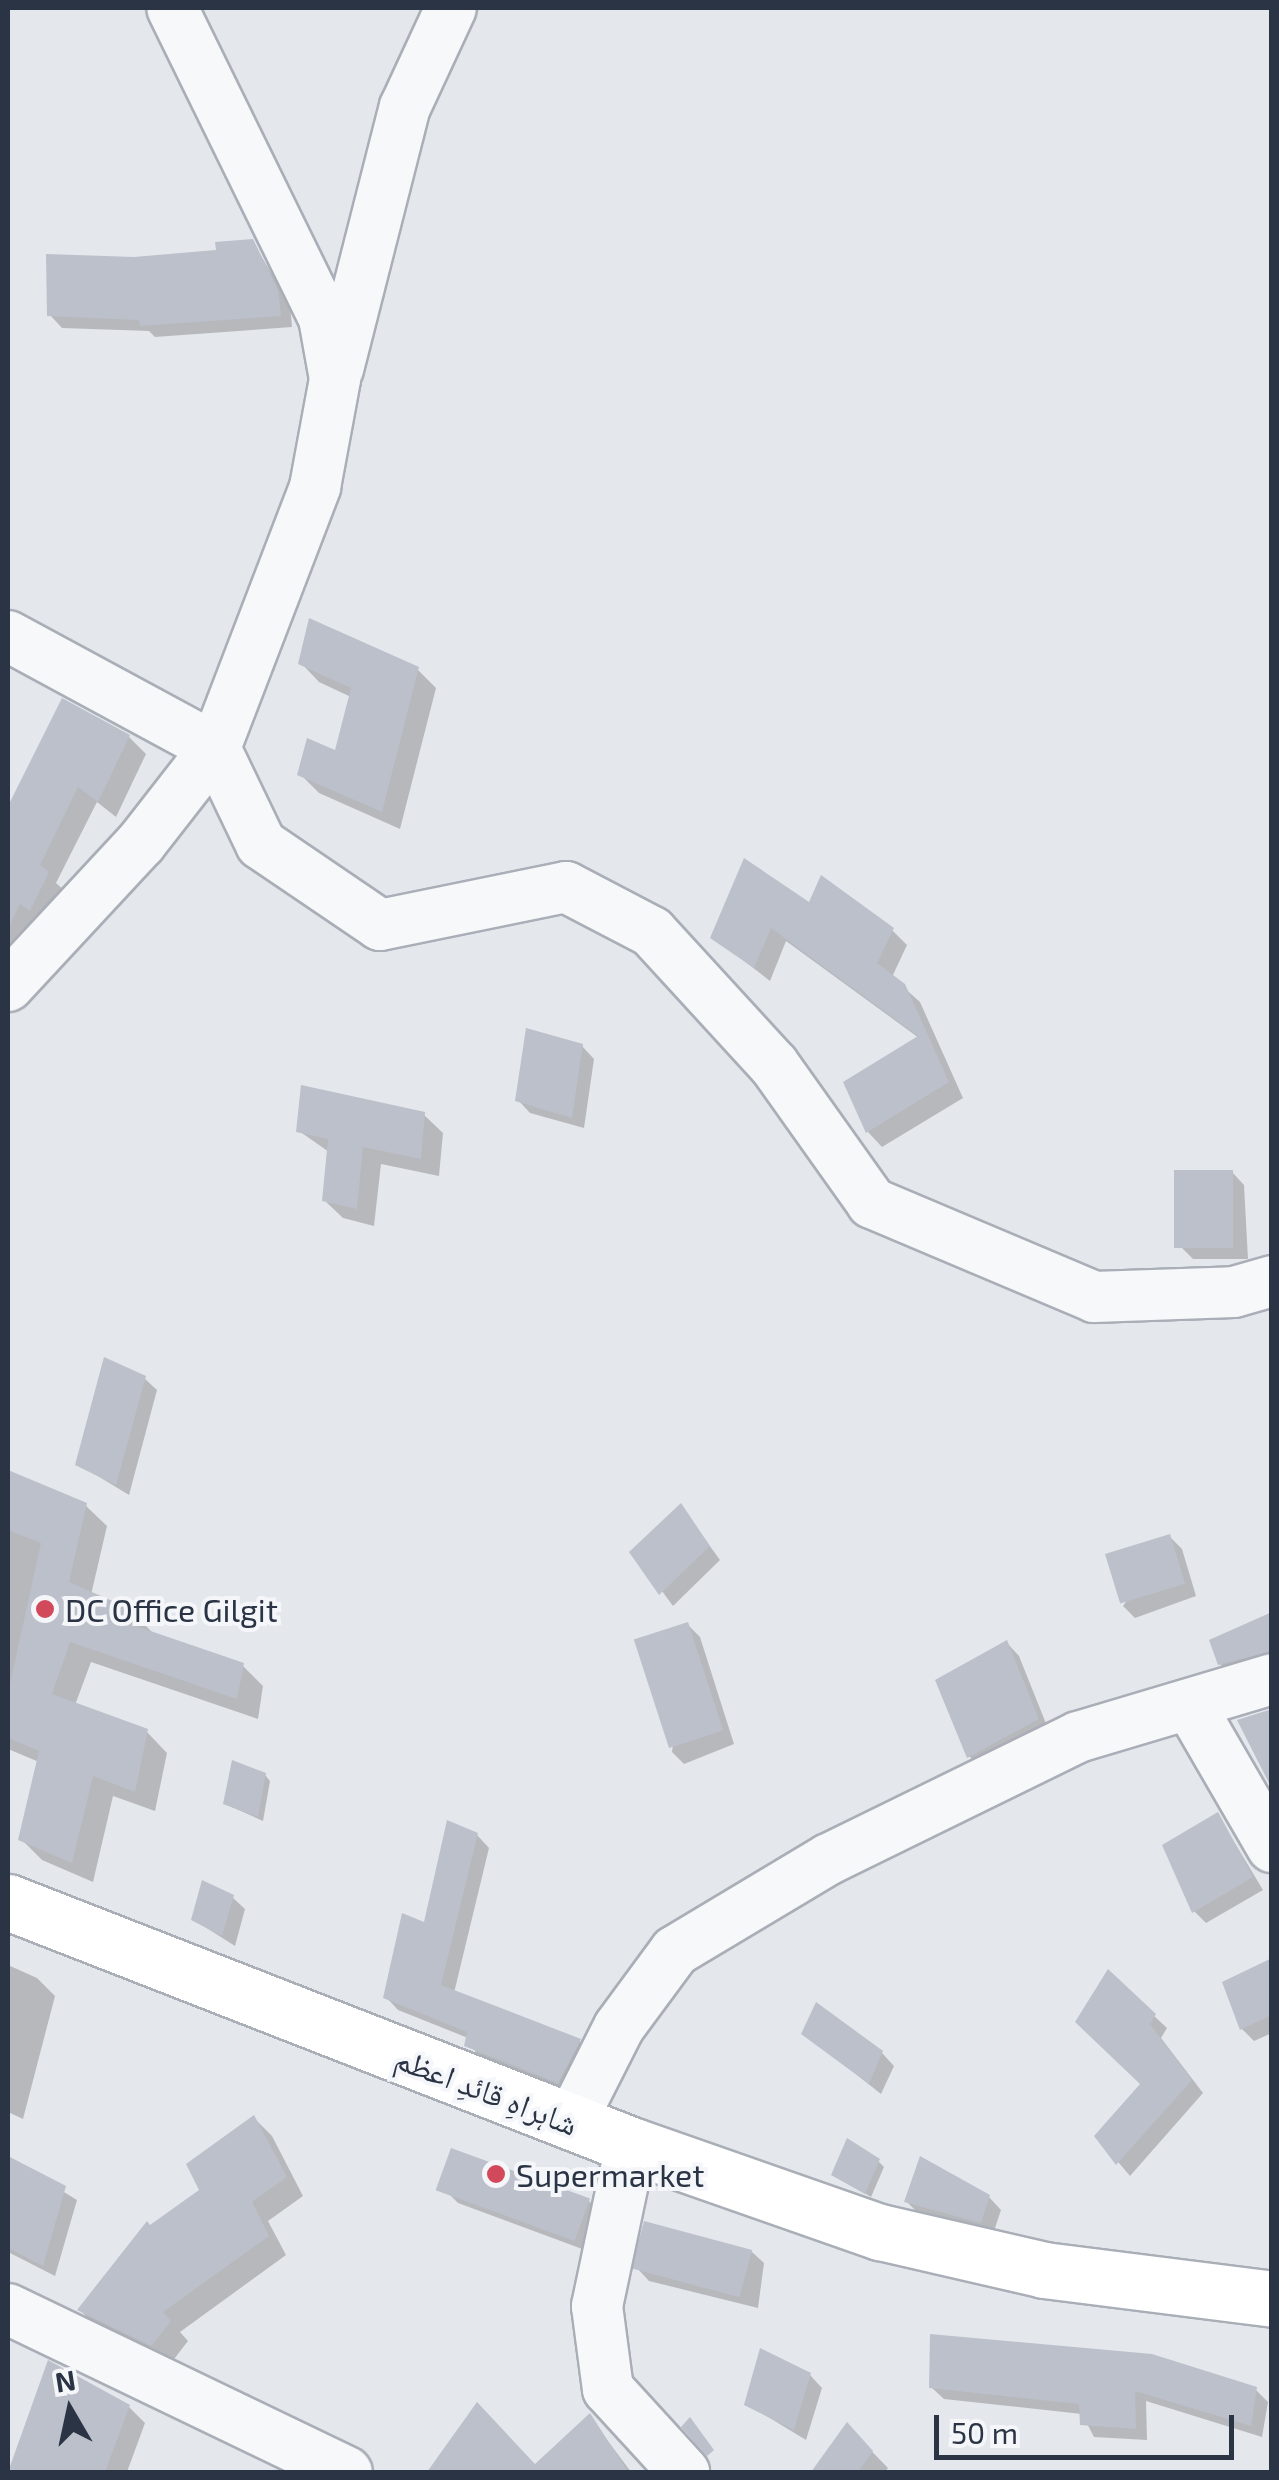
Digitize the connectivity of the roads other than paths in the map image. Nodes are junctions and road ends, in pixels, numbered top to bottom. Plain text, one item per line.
1 (172, 8) edge
2 (451, 8) edge
3 (335, 379) junction
4 (8, 636) edge
5 (215, 748) junction
6 (8, 986) edge
7 (1272, 1281) edge
8 (1272, 1679) edge
9 (1191, 1707) junction
10 (1272, 1847) edge
11 (8, 1902) edge
12 (570, 2122) junction
13 (631, 2145) junction
14 (1272, 2299) edge
15 (8, 2310) edge
16 (346, 2472) edge
17 (684, 2472) edge

1 - 3 street
2 - 3 street
3 - 5 street
4 - 5 street
5 - 6 street
5 - 7 street
8 - 9 street
9 - 10 street
9 - 12 street
11 - 12 highway, شاہراہِ قائدِ اعظم
12 - 13 highway, شاہراہِ قائدِ اعظم
13 - 14 highway, شاہراہِ قائدِ اعظم
13 - 17 street
15 - 16 street

